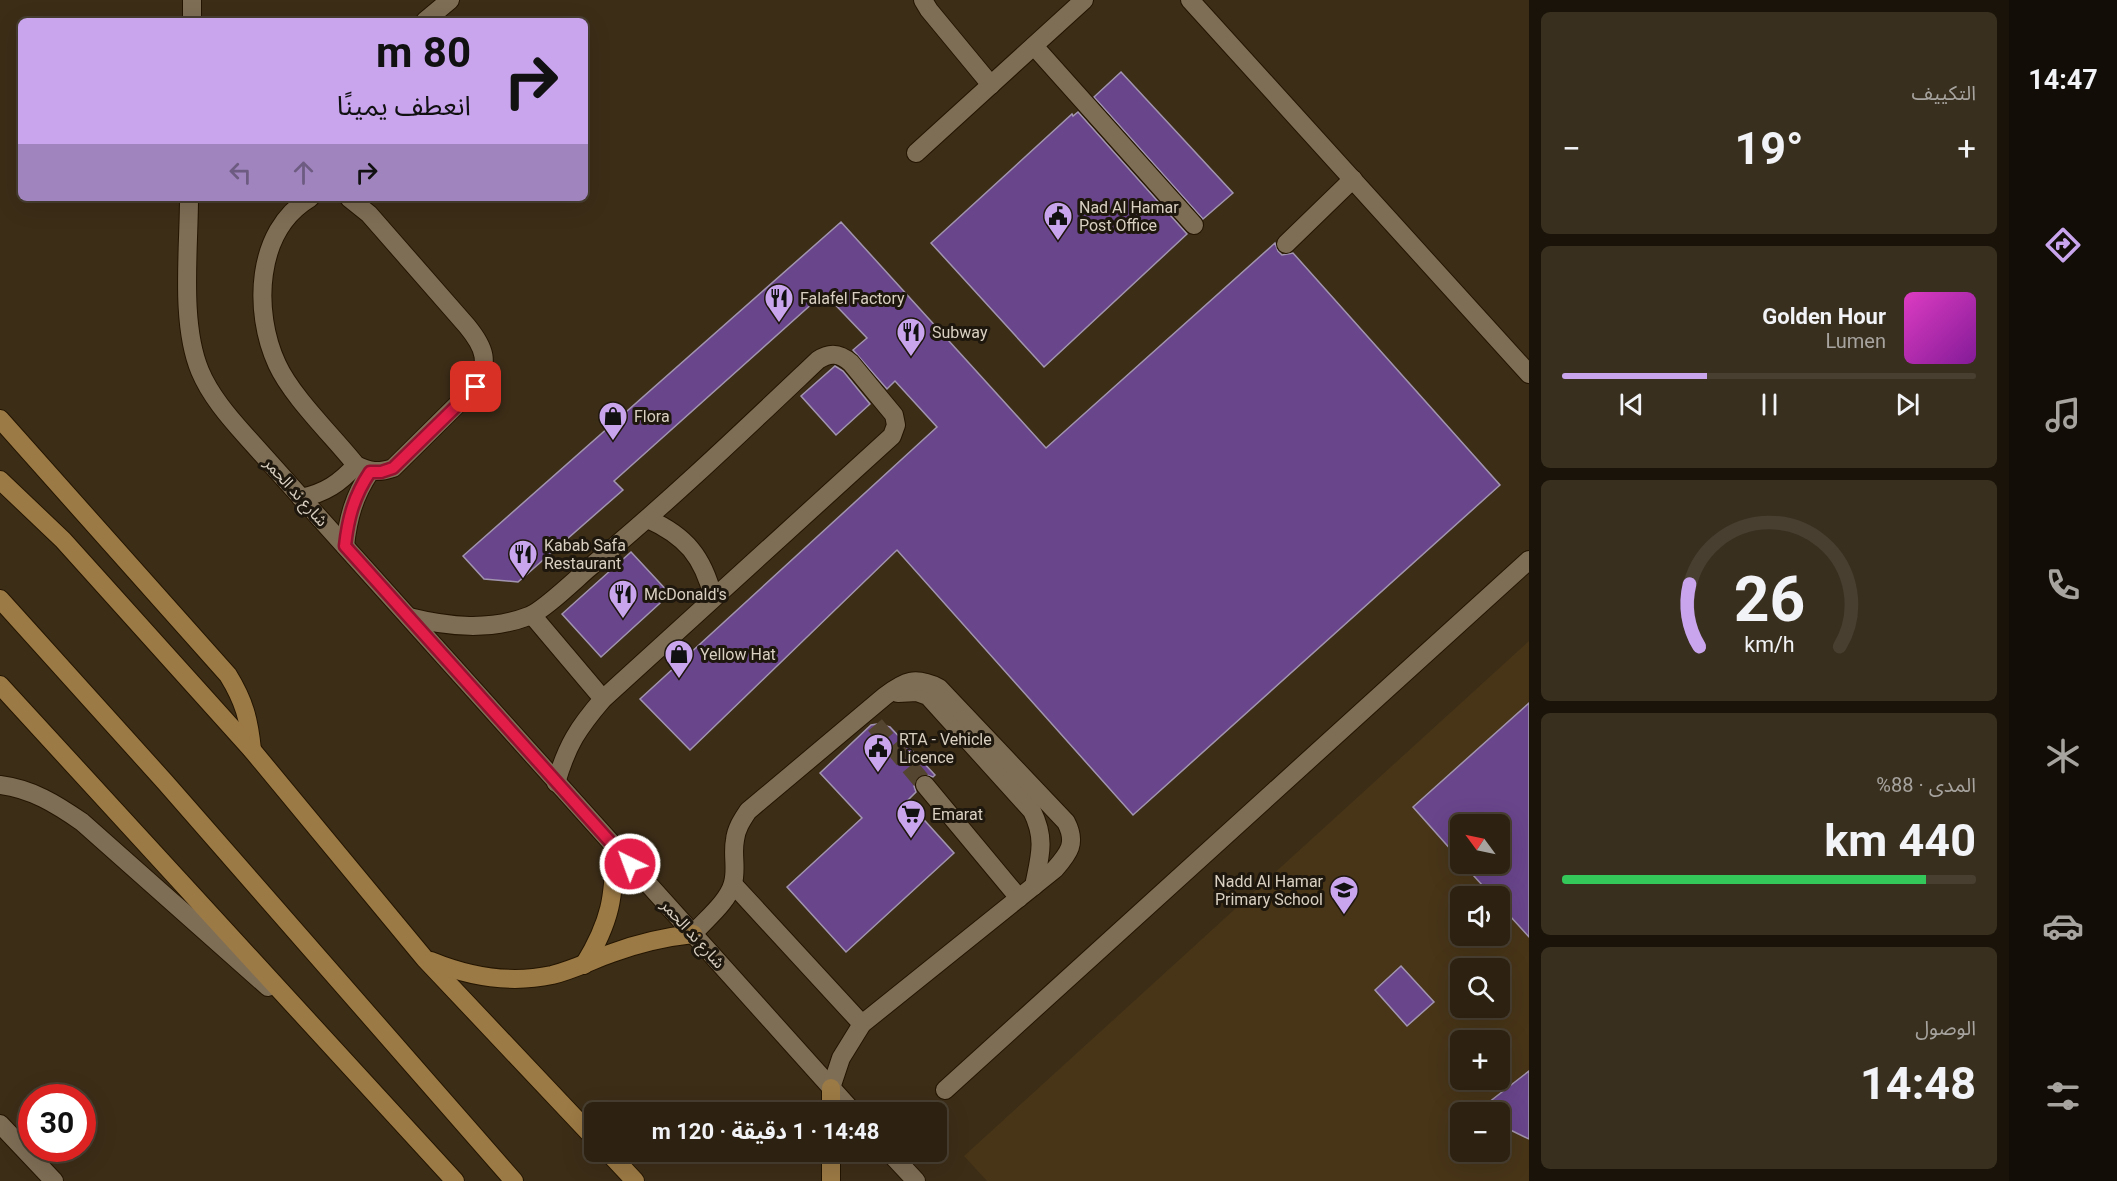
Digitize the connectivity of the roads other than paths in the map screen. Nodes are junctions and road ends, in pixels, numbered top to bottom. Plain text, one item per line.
1 (192, 0) edge
2 (450, 0) edge
3 (923, 0) edge
4 (1084, 0) edge
5 (1190, 0) edge
6 (192, 18) edge
7 (429, 18) edge
8 (1034, 46) junction
9 (991, 86) junction
10 (916, 153) dead end
11 (1353, 179) junction
12 (189, 201) edge
13 (306, 201) edge
14 (353, 201) edge
15 (1194, 225) dead end
16 (1286, 244) dead end
17 (1529, 374) edge
18 (0, 419) edge
19 (363, 469) junction
20 (0, 480) edge
21 (301, 498) junction
22 (648, 519) junction
23 (345, 546) junction
24 (1529, 560) edge
25 (713, 597) junction
26 (0, 599) edge
27 (532, 615) junction
28 (409, 617) junction
29 (0, 685) edge
30 (885, 696) junction
31 (603, 699) junction
32 (252, 750) junction
33 (556, 783) junction
34 (0, 785) edge
35 (925, 785) tunnel mouth
36 (615, 846) junction
37 (733, 884) junction
38 (1034, 886) junction
39 (1019, 898) junction
40 (693, 933) junction
41 (425, 959) junction
42 (584, 965) junction
43 (862, 1024) junction
44 (318, 1031) junction
45 (831, 1088) junction
46 (945, 1090) dead end
47 (831, 1102) edge
48 (844, 1102) edge
49 (0, 1124) edge
50 (584, 1127) edge
51 (617, 1162) edge
52 (831, 1162) edge
53 (899, 1162) edge
54 (54, 1181) edge
55 (455, 1181) edge
56 (514, 1181) edge
57 (635, 1181) edge
58 (831, 1181) edge
59 (916, 1181) edge

1 - 6 street
2 - 7 street
3 - 9 street
4 - 8 street
5 - 11 street
8 - 9 street
8 - 15 street
9 - 10 street
11 - 16 street
11 - 17 street
12 - 21 street, شارع ند الحمر
13 - 19 street
14 - 19 street
18 - 32 main road
19 - 21 street
19 - 23 street
20 - 32 main road
21 - 23 street, شارع ند الحمر
22 - 25 street
22 - 25 street
22 - 27 street
23 - 28 street, شارع ند الحمر
24 - 46 street
25 - 31 street
26 - 56 main road
27 - 28 street
27 - 31 street
28 - 33 street, شارع ند الحمر
29 - 44 main road
30 - 37 street
30 - 38 street
30 - 38 street
31 - 33 street
32 - 41 main road
33 - 36 street, شارع ند الحمر
34 - 44 street
35 - 39 street
36 - 40 street, شارع ند الحمر
36 - 42 main road
37 - 40 street
37 - 43 street
38 - 39 street
39 - 43 street
40 - 42 main road
40 - 45 street, شارع ند الحمر
41 - 42 main road
41 - 50 main road
43 - 45 street
44 - 55 main road
45 - 47 main road
45 - 48 street, شارع ند الحمر
49 - 54 street
51 - 57 main road
52 - 58 main road
53 - 59 street

